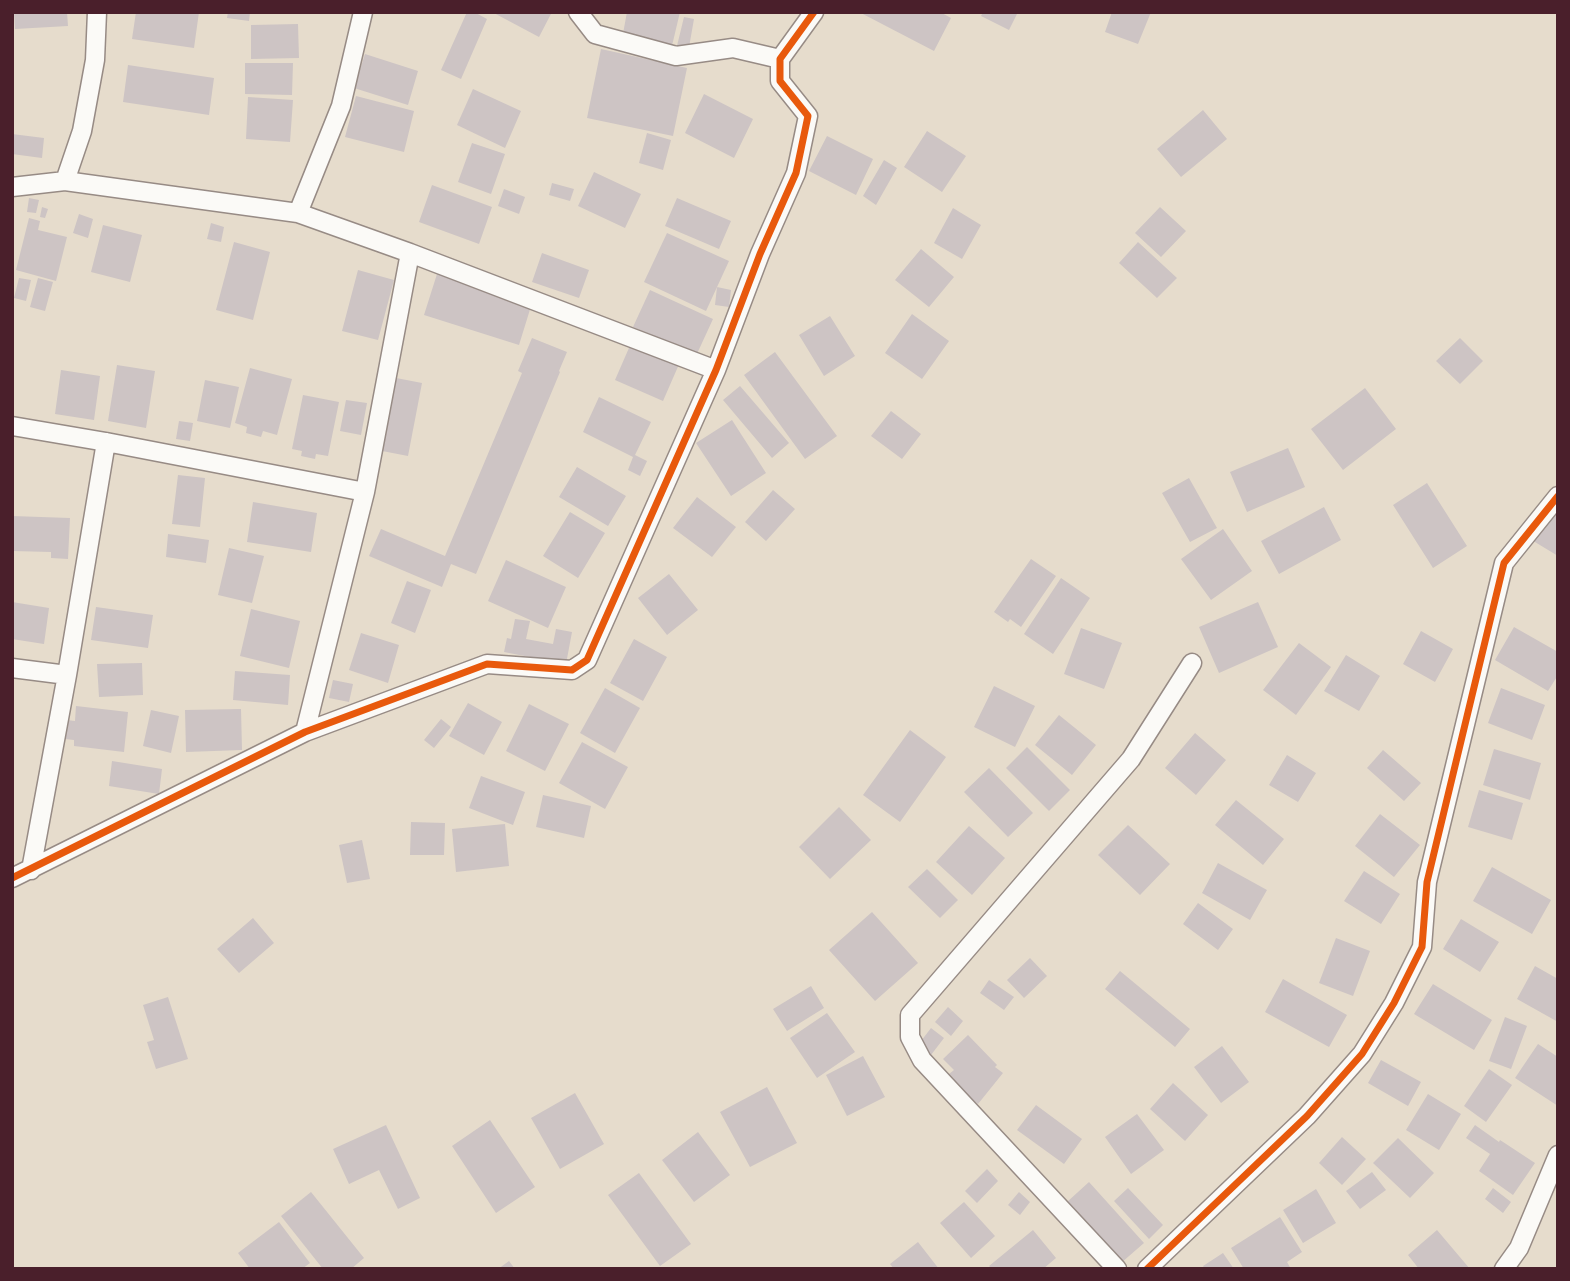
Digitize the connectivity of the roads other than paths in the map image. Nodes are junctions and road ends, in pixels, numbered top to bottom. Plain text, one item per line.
1 (97, 12) edge
2 (363, 12) edge
3 (578, 12) edge
4 (814, 12) edge
5 (780, 59) junction
6 (65, 181) junction
7 (12, 187) edge
8 (298, 213) junction
9 (410, 253) junction
10 (716, 370) junction
11 (12, 426) edge
12 (106, 442) junction
13 (365, 492) junction
14 (1558, 496) edge
15 (1192, 663) dead end
16 (12, 668) edge
17 (67, 676) junction
18 (305, 732) junction
19 (31, 870) junction
20 (12, 878) edge
21 (1558, 1155) edge
22 (1118, 1269) edge
23 (1147, 1269) edge
24 (1504, 1269) edge

1 - 6 street
2 - 8 street
3 - 5 street
4 - 5 street
5 - 10 street
6 - 7 street
6 - 8 street
8 - 9 street
9 - 10 street
9 - 13 street
10 - 18 street
11 - 12 street
12 - 13 street
12 - 17 street
13 - 18 street
14 - 23 street
15 - 22 street
16 - 17 street
17 - 19 street
18 - 19 street
19 - 20 street
21 - 24 street

